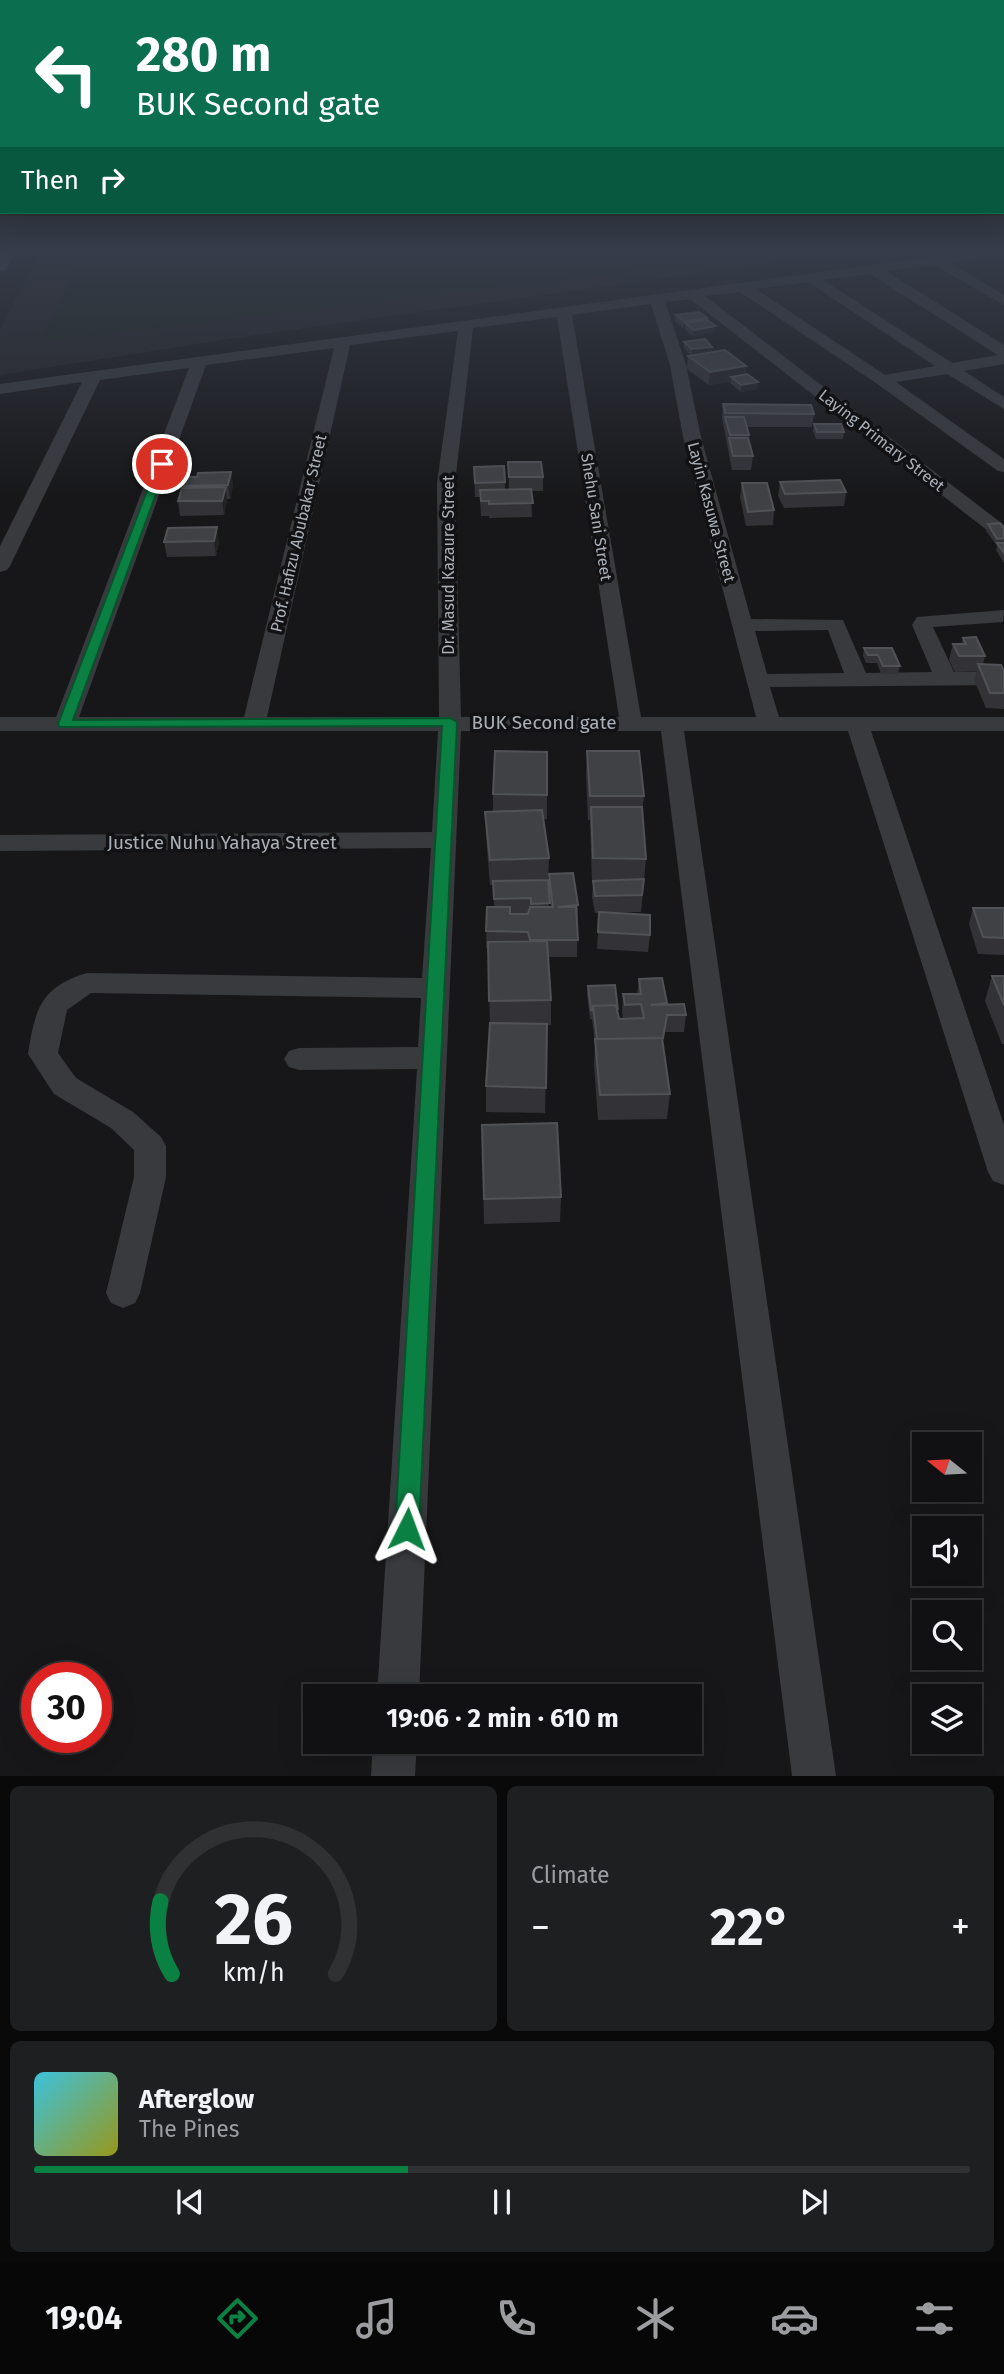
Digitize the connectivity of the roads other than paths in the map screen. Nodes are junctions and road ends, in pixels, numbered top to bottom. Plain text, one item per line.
1 (394, 335) edge
2 (466, 335) edge
3 (568, 335) edge
4 (668, 335) edge
5 (747, 335) edge
6 (815, 335) edge
7 (899, 335) edge
8 (977, 335) edge
9 (342, 342) junction
10 (1004, 352) edge
11 (1004, 359) edge
12 (200, 360) junction
13 (953, 370) junction
14 (94, 375) junction
15 (882, 380) junction
16 (0, 389) edge
17 (1004, 404) edge
18 (1004, 467) edge
19 (999, 526) edge
20 (0, 566) edge
21 (1004, 611) edge
22 (742, 625) junction
23 (1004, 678) edge
24 (946, 679) junction
25 (858, 680) junction
26 (759, 681) junction
27 (450, 722) junction
28 (0, 723) edge
29 (631, 723) junction
30 (65, 724) junction
31 (254, 724) junction
32 (673, 724) junction
33 (769, 724) junction
34 (857, 724) junction
35 (1004, 724) edge
36 (443, 840) junction
37 (0, 843) edge
38 (437, 988) junction
39 (433, 1058) junction
40 (299, 1059) dead end
41 (1003, 1163) edge
42 (122, 1293) dead end
43 (399, 1684) edge
44 (394, 1754) edge
45 (393, 1776) edge
46 (814, 1776) edge

1 - 9 street
2 - 27 street, Dr. Masud Kazaure Street
3 - 29 street, Shehu Sani Street
4 - 22 street, Layin Kasuwa Street
5 - 19 street, Laying Primary Street
6 - 15 street
7 - 13 street
8 - 10 street
9 - 12 street
9 - 31 street, Prof. Hafizu Abubakar Street
11 - 13 street
12 - 14 street
12 - 30 street
13 - 15 street
13 - 17 street
14 - 16 street
14 - 20 street
15 - 18 street
21 - 24 street
22 - 25 street
22 - 26 street, Layin Kasuwa Street
23 - 24 street
24 - 25 street
25 - 26 street
26 - 33 street, Layin Kasuwa Street
27 - 29 street, BUK Second gate
27 - 31 street, BUK Second gate
27 - 36 street, Dr. Masud Kazaure Street
28 - 30 street, BUK Second gate
29 - 32 street, BUK Second gate
30 - 31 street, BUK Second gate
32 - 33 street, BUK Second gate
32 - 46 street
33 - 34 street, BUK Second gate
34 - 35 street, BUK Second gate
34 - 41 street
36 - 37 street, Justice Nuhu Yahaya Street
36 - 38 street, Dr. Masud Kazaure Street
38 - 39 street, Dr. Masud Kazaure Street
38 - 42 street
39 - 40 street
39 - 43 street, Dr. Masud Kazaure Street
44 - 45 street

